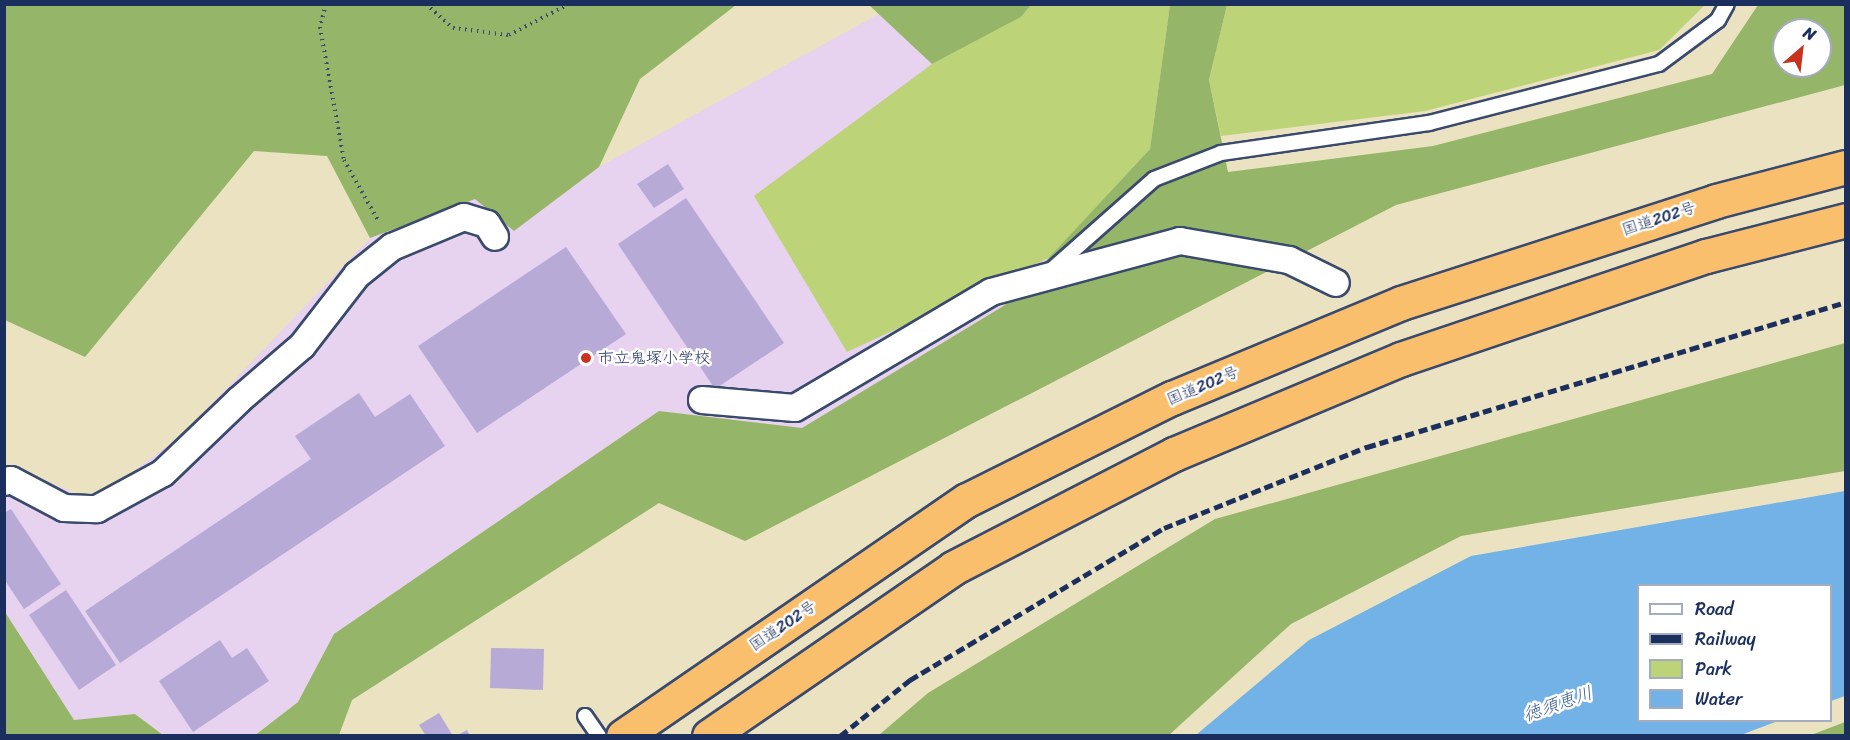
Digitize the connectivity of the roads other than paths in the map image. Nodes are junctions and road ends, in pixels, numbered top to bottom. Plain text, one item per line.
1 (1727, 4) edge
2 (1845, 167) edge
3 (1845, 220) edge
4 (495, 237) dead end
5 (1045, 275) junction
6 (1336, 283) dead end
7 (702, 400) dead end
8 (4, 482) edge
9 (585, 716) dead end
10 (599, 735) edge
11 (623, 735) edge
12 (709, 735) edge

1 - 5 lane
2 - 11 highway, 国道202号
3 - 12 highway
4 - 8 street
5 - 6 street
5 - 7 street
9 - 10 lane

